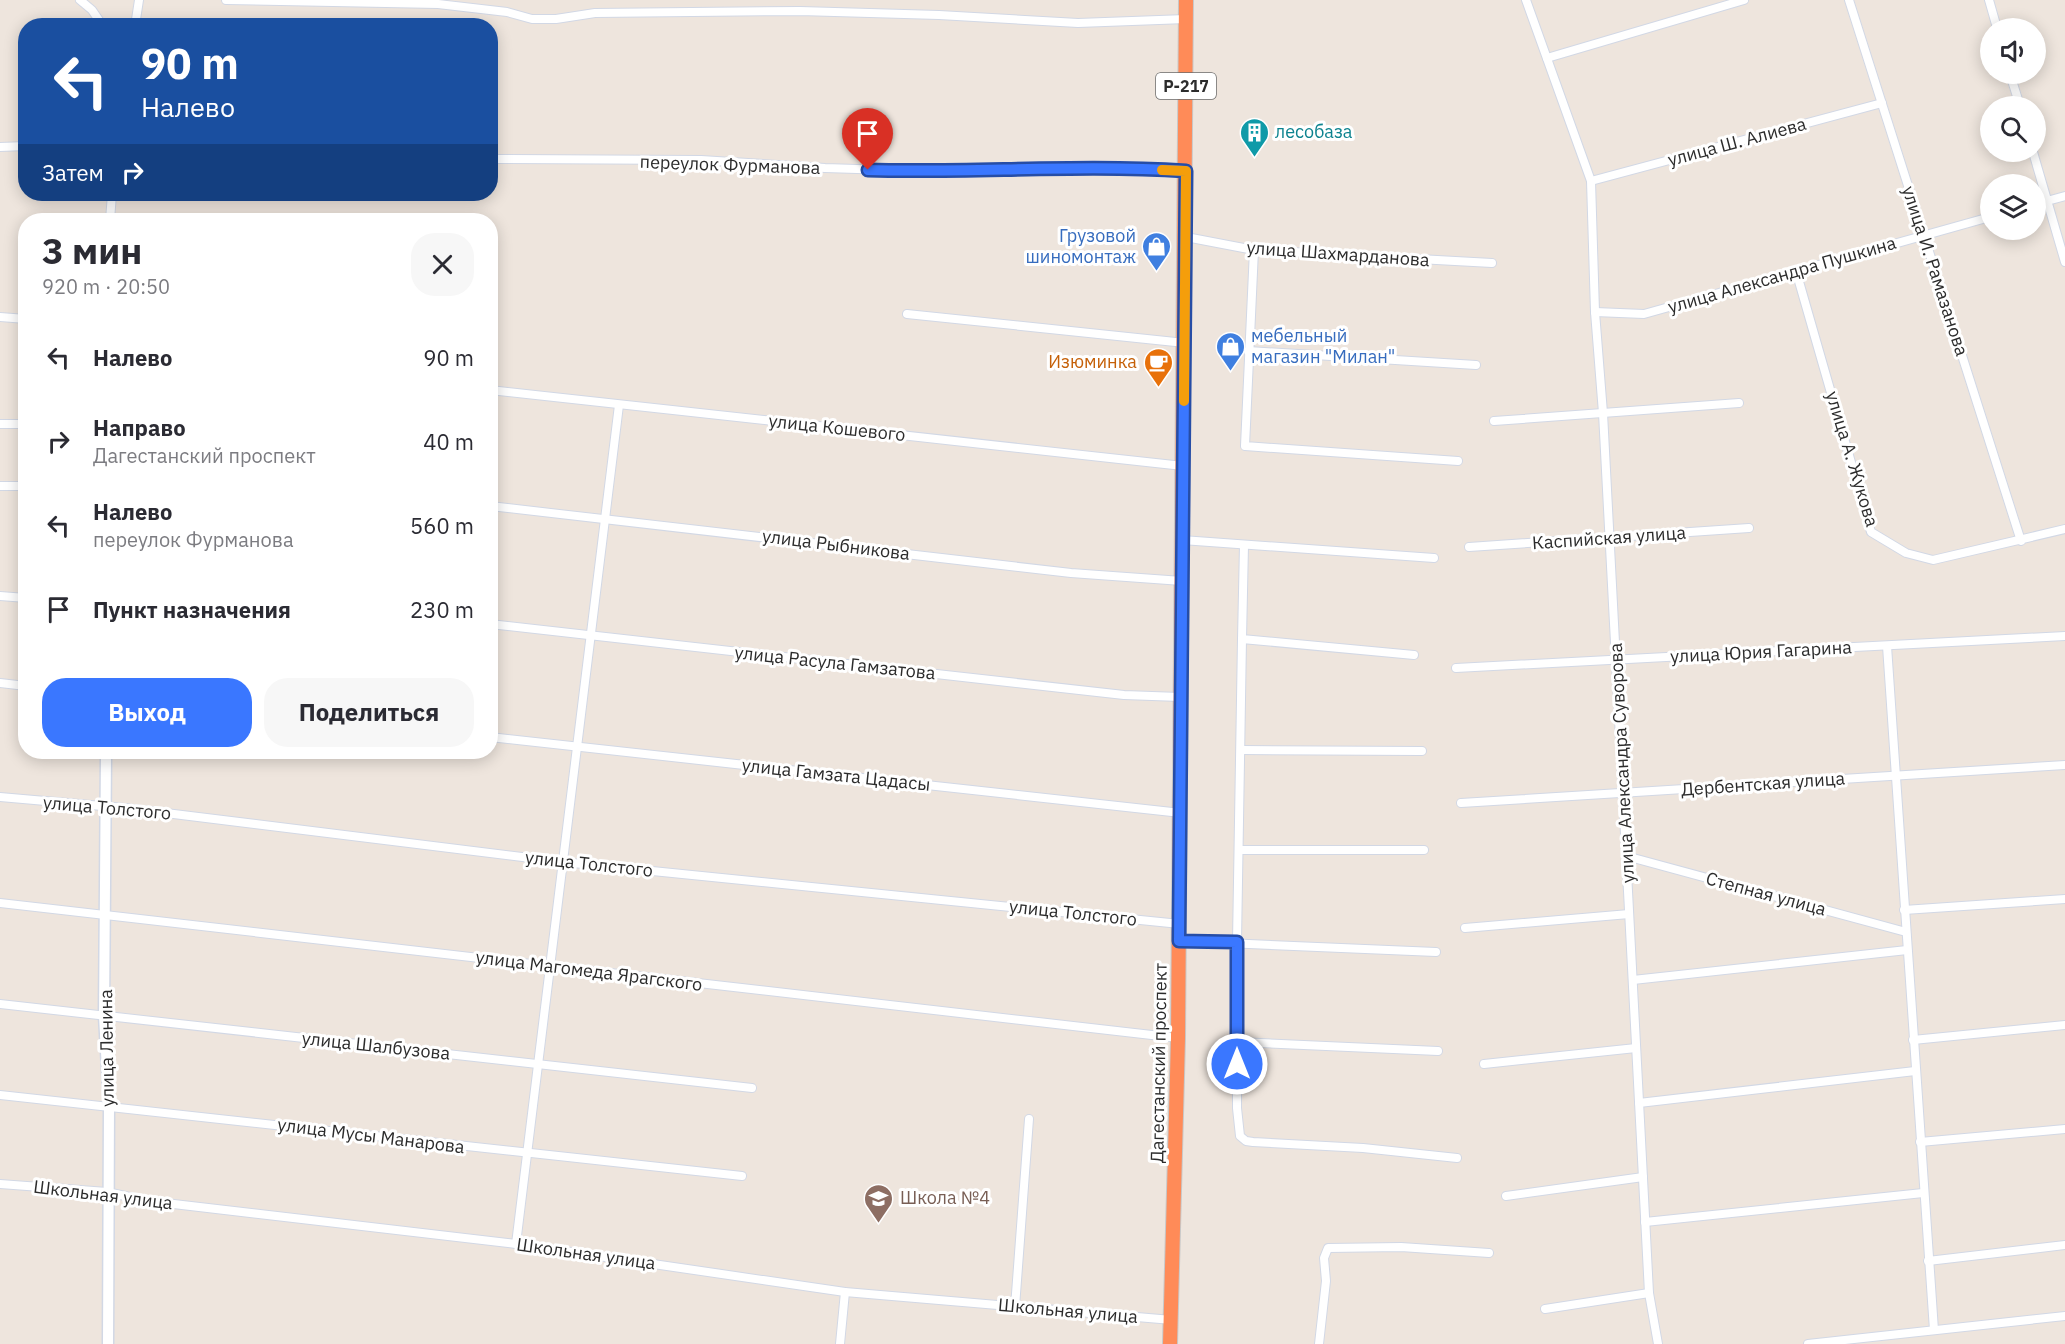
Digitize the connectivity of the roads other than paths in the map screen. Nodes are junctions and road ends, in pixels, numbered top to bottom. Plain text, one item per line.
1 (80, 0) edge
2 (139, 0) edge
3 (226, 0) edge
4 (1186, 0) edge
5 (1526, 0) edge
6 (1744, 0) edge
7 (1849, 0) edge
8 (1989, 0) edge
9 (98, 18) edge
10 (136, 18) edge
11 (1994, 18) edge
12 (1186, 19) junction
13 (1547, 58) junction
14 (1882, 103) junction
15 (18, 146) edge
16 (0, 147) edge
17 (498, 159) edge
18 (2036, 162) edge
19 (1186, 171) junction
20 (1592, 182) junction
21 (2065, 196) edge
22 (2047, 201) junction
23 (1980, 220) edge
24 (1924, 236) junction
25 (1186, 237) junction
26 (1254, 250) junction
27 (2065, 261) edge
28 (1492, 263) dead end
29 (1796, 271) junction
30 (1596, 312) junction
31 (907, 314) dead end
32 (0, 317) edge
33 (18, 318) edge
34 (1185, 343) junction
35 (1248, 351) junction
36 (1476, 365) dead end
37 (498, 391) edge
38 (1739, 403) dead end
39 (619, 405) junction
40 (1604, 413) junction
41 (1494, 421) dead end
42 (0, 424) edge
43 (18, 424) edge
44 (1458, 460) dead end
45 (1183, 466) junction
46 (0, 486) edge
47 (18, 486) edge
48 (498, 507) edge
49 (605, 518) junction
50 (1749, 528) dead end
51 (2065, 529) edge
52 (1610, 538) junction
53 (1182, 540) junction
54 (2020, 541) junction
55 (1244, 545) junction
56 (1469, 547) dead end
57 (1434, 558) dead end
58 (1182, 580) junction
59 (0, 596) edge
60 (18, 597) edge
61 (498, 625) edge
62 (592, 635) junction
63 (2065, 636) edge
64 (1242, 639) junction
65 (1887, 646) junction
66 (1414, 655) dead end
67 (1616, 660) junction
68 (1456, 669) dead end
69 (0, 683) edge
70 (18, 685) edge
71 (1180, 697) junction
72 (498, 738) edge
73 (577, 747) junction
74 (1242, 750) junction
75 (1422, 751) dead end
76 (106, 759) edge
77 (2065, 765) edge
78 (1895, 776) junction
79 (1623, 793) junction
80 (0, 797) edge
81 (1461, 803) dead end
82 (107, 808) junction
83 (1181, 813) junction
84 (1239, 850) junction
85 (1424, 850) dead end
86 (1626, 856) junction
87 (563, 862) junction
88 (2065, 899) edge
89 (0, 903) edge
90 (1904, 910) junction
91 (1629, 914) junction
92 (106, 915) junction
93 (1180, 924) junction
94 (1465, 928) dead end
95 (1906, 932) junction
96 (1179, 941) junction
97 (1237, 942) junction
98 (1907, 950) junction
99 (1436, 952) dead end
100 (550, 966) junction
101 (1633, 980) junction
102 (0, 1004) edge
103 (104, 1016) junction
104 (2065, 1025) edge
105 (1178, 1038) junction
106 (1913, 1040) junction
107 (1237, 1042) junction
108 (1636, 1048) junction
109 (1438, 1051) dead end
110 (1484, 1064) dead end
111 (538, 1065) junction
112 (1915, 1071) junction
113 (752, 1088) dead end
114 (0, 1095) edge
115 (1639, 1103) junction
116 (109, 1105) junction
117 (1029, 1119) dead end
118 (2065, 1129) edge
119 (1920, 1142) junction
120 (527, 1154) junction
121 (1458, 1158) dead end
122 (742, 1176) dead end
123 (1643, 1178) junction
124 (0, 1184) edge
125 (107, 1192) junction
126 (1923, 1192) junction
127 (1506, 1196) dead end
128 (1645, 1222) junction
129 (516, 1244) junction
130 (2065, 1245) edge
131 (1489, 1253) dead end
132 (1928, 1261) junction
133 (845, 1292) junction
134 (1649, 1293) junction
135 (1014, 1307) junction
136 (1545, 1309) dead end
137 (2065, 1316) edge
138 (1172, 1320) junction
139 (1934, 1330) junction
140 (108, 1344) edge
141 (840, 1344) edge
142 (1170, 1344) edge
143 (1319, 1344) edge
144 (1658, 1344) edge
145 (1808, 1344) edge

1 - 9 street
2 - 10 street
3 - 12 street
4 - 12 highway, Р-217
5 - 13 street, улица Александра Суворова
6 - 13 street
7 - 14 street, улица И. Рамазанова
8 - 11 street
12 - 19 highway, Р-217
13 - 20 street, улица Александра Суворова
14 - 20 street, улица Ш. Алиева
14 - 24 street, улица И. Рамазанова
15 - 16 street
17 - 19 street, переулок Фурманова
18 - 22 street
19 - 25 highway, Дагестанский проспект / Р-217
20 - 30 street, улица Александра Суворова
21 - 22 street
22 - 27 street
23 - 24 street, улица Александра Пушкина
24 - 29 street, улица Александра Пушкина
24 - 54 street, улица И. Рамазанова
25 - 26 street, улица Шахмарданова
25 - 34 highway, Дагестанский проспект / Р-217
26 - 28 street, улица Шахмарданова
26 - 35 street
29 - 30 street, улица Александра Пушкина
29 - 54 street, улица А. Жукова
30 - 40 street, улица Александра Суворова
31 - 34 street
32 - 33 street
34 - 45 highway, Дагестанский проспект / Р-217
35 - 36 street
35 - 44 street
37 - 39 street, улица Кошевого
38 - 40 street
39 - 45 street, улица Кошевого
39 - 49 street
40 - 41 street
40 - 52 street, улица Александра Суворова
42 - 43 street
45 - 53 highway, Дагестанский проспект / Р-217
46 - 47 street
48 - 49 street, улица Рыбникова
49 - 58 street, улица Рыбникова
49 - 62 street
50 - 52 street, Каспийская улица
51 - 54 street, улица А. Жукова
52 - 56 street, Каспийская улица
52 - 67 street, улица Александра Суворова
53 - 55 street
53 - 58 highway, Дагестанский проспект / Р-217
55 - 57 street
55 - 64 street
58 - 71 highway, Дагестанский проспект / Р-217
59 - 60 street
61 - 62 street, улица Расула Гамзатова
62 - 71 street, улица Расула Гамзатова
62 - 73 street
63 - 65 street, улица Юрия Гагарина
64 - 66 street
64 - 74 street
65 - 67 street, улица Юрия Гагарина
65 - 78 street
67 - 68 street, улица Юрия Гагарина
67 - 79 street, улица Александра Суворова
69 - 70 street
71 - 83 highway, Дагестанский проспект / Р-217
72 - 73 street, улица Гамзата Цадасы
73 - 83 street, улица Гамзата Цадасы
73 - 87 street
74 - 75 street
74 - 84 street
76 - 82 street, улица Ленина
77 - 78 street, Дербентская улица
78 - 79 street, Дербентская улица
78 - 90 street
79 - 81 street, Дербентская улица
79 - 86 street, улица Александра Суворова
80 - 82 street, улица Толстого
82 - 87 street, улица Толстого
82 - 92 street, улица Ленина
83 - 93 highway, Дагестанский проспект / Р-217
84 - 85 street
84 - 97 street
86 - 91 street, улица Александра Суворова
86 - 95 street, Степная улица
87 - 93 street, улица Толстого
87 - 100 street
88 - 90 street
89 - 92 street, улица Магомеда Ярагского
90 - 95 street
91 - 94 street
91 - 101 street, улица Александра Суворова
92 - 100 street, улица Магомеда Ярагского
92 - 103 street, улица Ленина
93 - 96 highway, Дагестанский проспект / Р-217
95 - 98 street
96 - 97 street
96 - 105 highway, Дагестанский проспект / Р-217
97 - 99 street
97 - 107 street
98 - 101 street
98 - 106 street
100 - 105 street, улица Магомеда Ярагского
100 - 111 street
101 - 108 street, улица Александра Суворова
102 - 103 street, улица Шалбузова
103 - 111 street, улица Шалбузова
103 - 116 street, улица Ленина
104 - 106 street
105 - 138 highway, Дагестанский проспект / Р-217
106 - 112 street
107 - 109 street
107 - 121 street
108 - 110 street
108 - 115 street, улица Александра Суворова
111 - 113 street, улица Шалбузова
111 - 120 street
112 - 115 street
112 - 119 street
114 - 116 street, улица Мусы Манарова
115 - 123 street, улица Александра Суворова
116 - 120 street, улица Мусы Манарова
116 - 125 street, улица Ленина
117 - 135 street
118 - 119 street
119 - 126 street
120 - 122 street, улица Мусы Манарова
120 - 129 street
123 - 127 street
123 - 128 street, улица Александра Суворова
124 - 125 street, Школьная улица
125 - 129 street, Школьная улица
125 - 140 street, улица Ленина
126 - 128 street
126 - 132 street
128 - 134 street, улица Александра Суворова
129 - 133 street, Школьная улица
130 - 132 street
131 - 143 street
132 - 139 street
133 - 135 street, Школьная улица
133 - 141 street
134 - 136 street
134 - 144 street, улица Александра Суворова
135 - 138 street, Школьная улица
137 - 139 street
138 - 142 highway, Дагестанский проспект / Р-217
139 - 145 street

